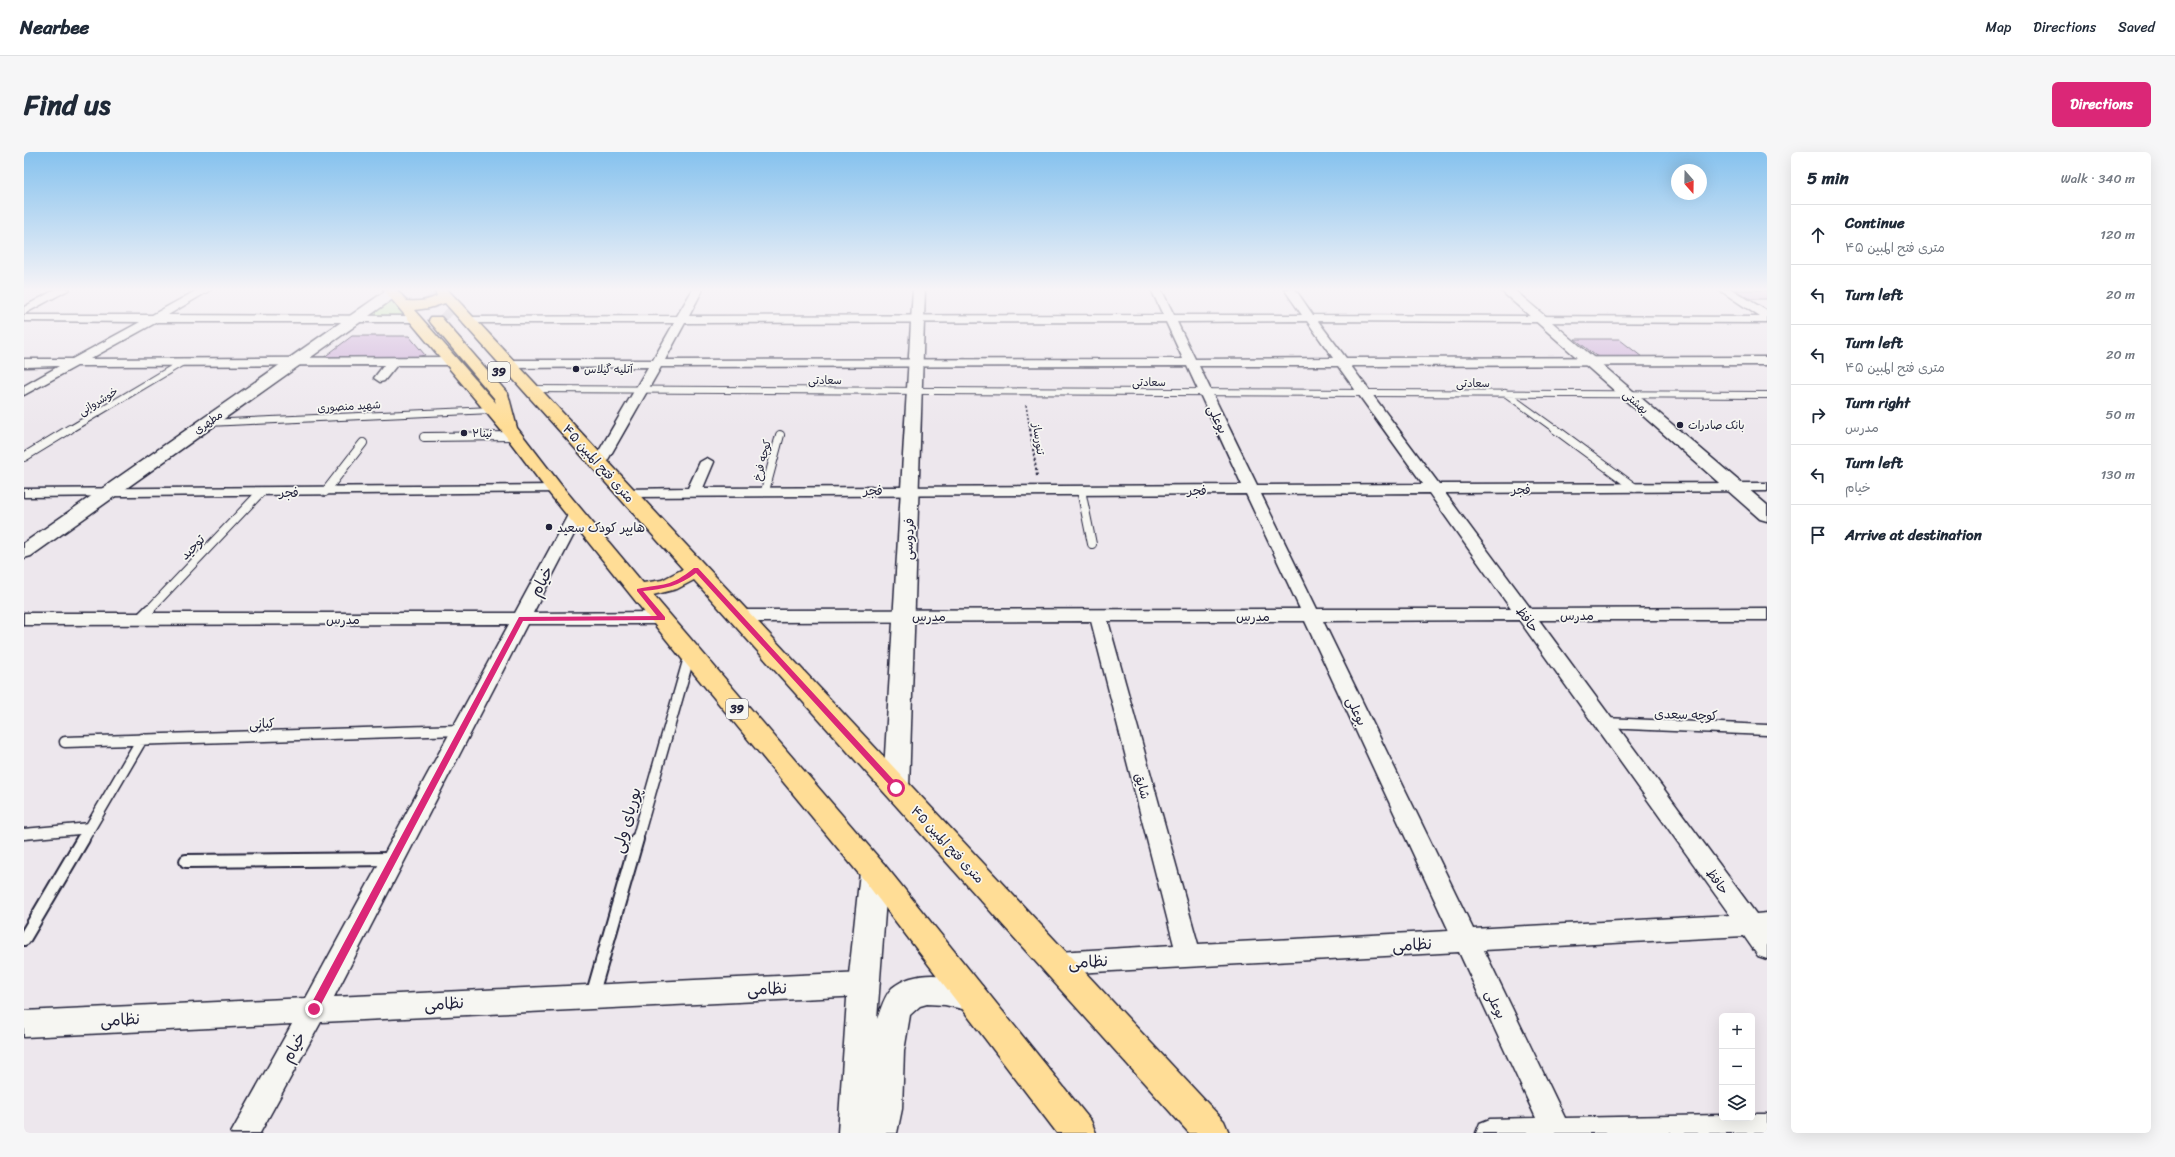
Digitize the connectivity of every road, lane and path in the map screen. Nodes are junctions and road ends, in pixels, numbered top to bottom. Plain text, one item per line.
1 (125, 335) edge
2 (332, 335) edge
3 (441, 335) tunnel mouth
4 (454, 335) tunnel mouth
5 (461, 335) tunnel mouth
6 (471, 335) edge
7 (673, 335) edge
8 (917, 335) edge
9 (1178, 335) edge
10 (1322, 335) edge
11 (1558, 335) edge
12 (450, 360) junction
13 (295, 361) junction
14 (394, 361) junction
15 (1767, 361) edge
16 (182, 362) junction
17 (1191, 362) junction
18 (1341, 362) junction
19 (1589, 362) junction
20 (24, 363) edge
21 (74, 363) junction
22 (657, 363) junction
23 (916, 363) junction
24 (508, 364) junction
25 (380, 378) dead end
26 (643, 388) junction
27 (531, 389) junction
28 (915, 390) junction
29 (24, 391) edge
30 (1024, 391) junction
31 (1205, 392) junction
32 (1364, 393) junction
33 (1505, 394) junction
34 (1627, 394) junction
35 (1767, 395) edge
36 (492, 410) junction
37 (557, 417) junction
38 (207, 423) junction
39 (513, 433) junction
40 (780, 435) dead end
41 (424, 438) dead end
42 (363, 443) dead end
43 (24, 457) edge
44 (708, 462) dead end
45 (599, 463) junction
46 (1635, 488) junction
47 (1735, 488) junction
48 (1767, 488) edge
49 (555, 489) junction
50 (910, 490) junction
51 (1039, 490) junction
52 (1081, 490) junction
53 (1251, 490) junction
54 (1434, 490) junction
55 (765, 491) junction
56 (109, 492) junction
57 (261, 492) junction
58 (325, 492) junction
59 (694, 492) junction
60 (24, 493) edge
61 (626, 493) junction
62 (576, 515) junction
63 (1767, 516) edge
64 (1092, 544) dead end
65 (24, 552) edge
66 (696, 570) junction
67 (639, 590) junction
68 (1767, 614) edge
69 (739, 616) junction
70 (905, 616) junction
71 (1098, 616) junction
72 (1526, 616) junction
73 (1312, 617) junction
74 (521, 618) junction
75 (662, 618) junction
76 (24, 619) edge
77 (140, 619) junction
78 (690, 654) junction
79 (1604, 723) junction
80 (461, 730) junction
81 (1767, 730) edge
82 (142, 740) junction
83 (65, 742) dead end
84 (896, 788) junction
85 (90, 828) junction
86 (24, 834) edge
87 (393, 859) junction
88 (186, 861) dead end
89 (874, 872) junction
90 (1759, 925) edge
91 (24, 939) edge
92 (1466, 941) junction
93 (1767, 948) edge
94 (1189, 956) junction
95 (1057, 963) junction
96 (864, 984) junction
97 (592, 996) junction
98 (971, 996) junction
99 (314, 1009) junction
100 (24, 1024) edge
101 (1767, 1128) edge
102 (245, 1133) edge
103 (855, 1133) edge
104 (880, 1133) edge
105 (1079, 1133) edge
106 (1212, 1133) edge
107 (1490, 1133) edge
108 (1558, 1133) edge

1 - 21 street
2 - 13 street, مطهری
3 - 12 main road, 39
4 - 39 main road, 39
5 - 37 main road, 39
6 - 24 main road, ۴۵ متری فتح المبین / 39
7 - 22 street
8 - 23 street, فردوسی
9 - 17 street, بوعلی
10 - 18 street, حافظ
11 - 19 street, بهشتی
12 - 14 street
12 - 36 main road, 39
13 - 14 street
13 - 16 street
13 - 38 street, مطهری
14 - 25 street
15 - 19 street
16 - 21 street
16 - 43 lane, خوشروانی
17 - 18 street
17 - 23 street
17 - 31 street, بوعلی
18 - 19 street
18 - 32 street, حافظ
19 - 34 street, بهشتی
20 - 21 street
21 - 29 street
22 - 23 street
22 - 24 street
22 - 26 street
23 - 28 street, فردوسی
24 - 27 main road, ۴۵ متری فتح المبین / 39
26 - 27 lane, سعادتی
26 - 28 lane, سعادتی
26 - 45 street
27 - 37 main road, ۴۵ متری فتح المبین / 39
28 - 30 lane, سعادتی
28 - 50 street, فردوسی
30 - 31 lane, سعادتی
30 - 51 path, تنورساز
31 - 32 lane, سعادتی
31 - 53 street, بوعلی
32 - 33 lane, سعادتی
32 - 54 street, حافظ
33 - 34 lane, سعادتی
33 - 46 lane
34 - 35 lane, سعادتی
34 - 47 street, بهشتی
36 - 38 lane, شهید منصوری
36 - 39 main road, 39
37 - 45 main road, ۴۵ متری فتح المبین / 39
38 - 56 street, مطهری
39 - 41 lane
39 - 49 main road, 39
40 - 55 lane, کوچه فرخ
42 - 58 lane
44 - 59 street
45 - 61 main road, ۴۵ متری فتح المبین / 39
46 - 47 street, فجر
46 - 54 street, فجر
47 - 48 street, فجر
47 - 63 street, بهشتی
49 - 58 street, فجر
49 - 62 main road, 39
50 - 51 street, فجر
50 - 55 street, فجر
50 - 70 street, فردوسی
51 - 52 street, فجر
52 - 53 street, فجر
52 - 64 lane
53 - 54 street, فجر
53 - 73 street, بوعلی
54 - 72 street, حافظ
55 - 59 street, فجر
56 - 57 street, فجر
56 - 60 street, فجر
56 - 65 street, مطهری
57 - 58 street, فجر
57 - 77 lane, توحید
59 - 61 street, فجر
61 - 66 main road, ۴۵ متری فتح المبین / 39
62 - 67 main road, 39
62 - 74 street, خیام
66 - 67 main road
66 - 69 main road, ۴۵ متری فتح المبین / 39
67 - 75 main road, 39
68 - 72 street, مدرس
69 - 70 street, مدرس
69 - 84 main road, ۴۵ متری فتح المبین / 39
70 - 71 street, مدرس
70 - 84 street, فردوسی
71 - 73 street, مدرس
71 - 94 street, شایق
72 - 73 street, مدرس
72 - 79 street, حافظ
73 - 92 street, بوعلی
74 - 75 street, مدرس
74 - 77 street, مدرس
74 - 80 street, خیام
75 - 78 main road, 39
76 - 77 street, مدرس
78 - 89 main road, 39
78 - 97 lane, پوریای ولی
79 - 81 lane, کوچه سعدی
79 - 90 street, حافظ
80 - 82 lane, کیانی
80 - 87 street, خیام
82 - 83 lane, کیانی
82 - 85 lane
84 - 95 main road, ۴۵ متری فتح المبین / 39
85 - 86 lane
85 - 91 lane
87 - 88 lane
87 - 99 street, خیام
89 - 96 street
89 - 98 main road, 39
90 - 92 street, نظامی
90 - 93 street, حافظ
92 - 94 street, نظامی
92 - 108 street, بوعلی
94 - 95 street, نظامی
95 - 106 main road, ۴۵ متری فتح المبین / 39
96 - 97 street, نظامی
96 - 103 street
97 - 99 street, نظامی
98 - 104 street
98 - 105 main road, 39
99 - 100 street, نظامی
99 - 102 street, خیام
101 - 108 street
107 - 108 street

